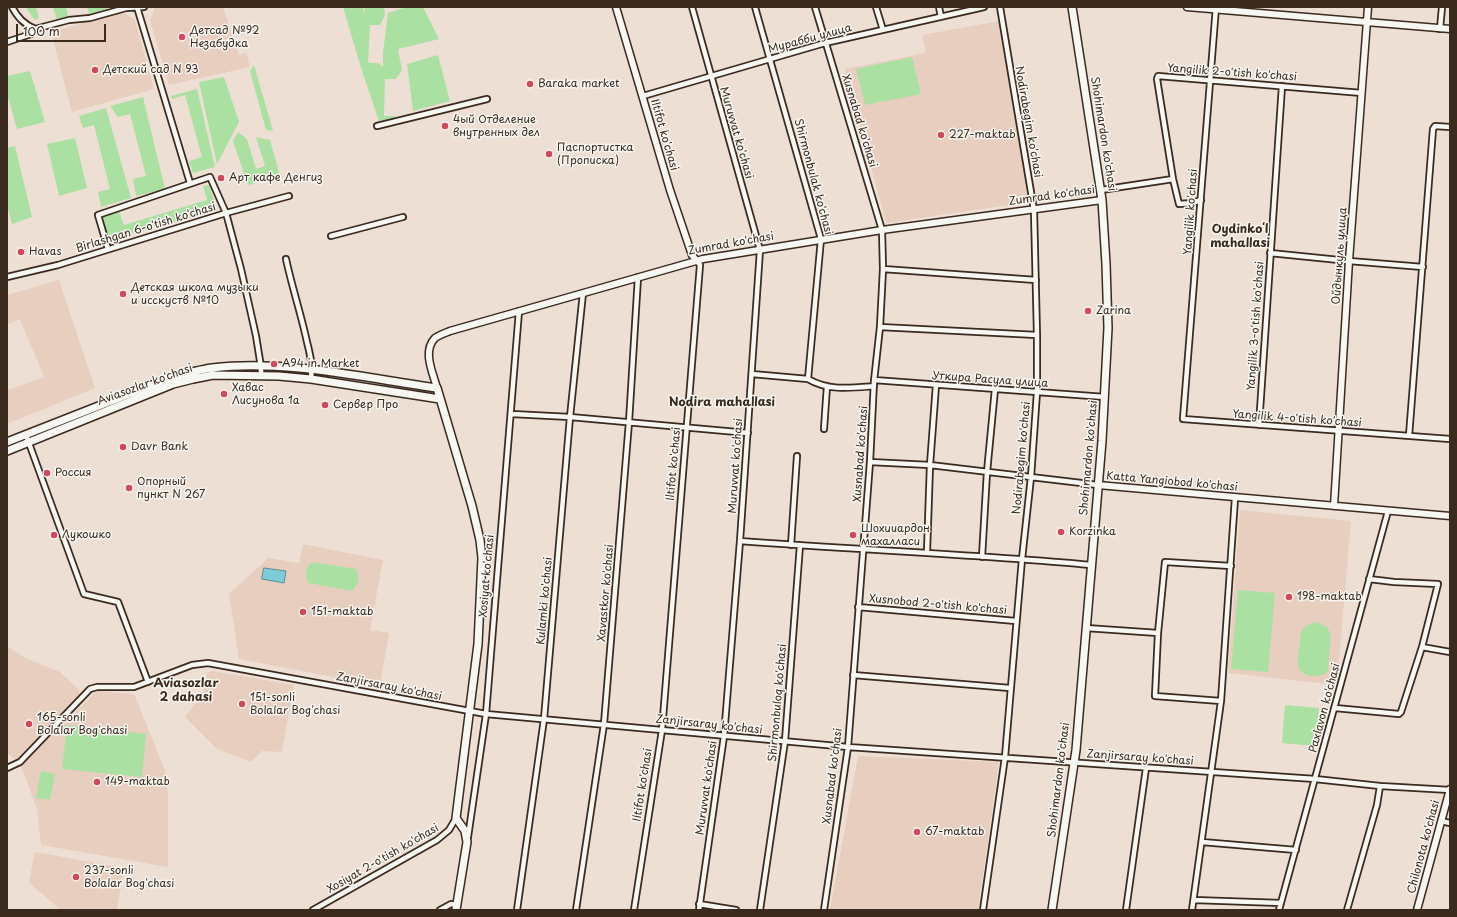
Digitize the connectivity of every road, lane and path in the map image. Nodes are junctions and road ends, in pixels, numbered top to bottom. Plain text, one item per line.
1 (12, 7) edge
2 (137, 7) edge
3 (144, 7) edge
4 (616, 7) edge
5 (692, 7) edge
6 (755, 7) edge
7 (815, 7) edge
8 (876, 7) edge
9 (938, 7) edge
10 (984, 7) edge
11 (1000, 7) edge
12 (1072, 7) edge
13 (1187, 7) edge
14 (1368, 7) edge
15 (1442, 7) edge
16 (1216, 8) edge
17 (941, 17) junction
18 (1367, 22) junction
19 (35, 29) junction
20 (1440, 29) junction
21 (883, 30) junction
22 (1450, 30) edge
23 (7, 42) edge
24 (826, 43) junction
25 (770, 59) junction
26 (711, 77) junction
27 (1210, 80) junction
28 (1282, 86) junction
29 (1362, 92) junction
30 (643, 96) junction
31 (487, 99) dead end
32 (377, 126) dead end
33 (1450, 127) edge
34 (1173, 180) junction
35 (190, 183) junction
36 (1101, 190) junction
37 (289, 196) dead end
38 (1102, 200) junction
39 (1201, 200) junction
40 (1034, 210) junction
41 (226, 213) junction
42 (403, 217) dead end
43 (882, 230) junction
44 (331, 236) dead end
45 (821, 239) junction
46 (108, 249) junction
47 (760, 250) junction
48 (1270, 253) junction
49 (286, 259) dead end
50 (696, 260) junction
51 (1349, 261) junction
52 (1423, 267) junction
53 (883, 269) junction
54 (638, 276) junction
55 (7, 277) edge
56 (1036, 280) junction
57 (582, 293) junction
58 (519, 311) junction
59 (880, 327) junction
60 (1037, 335) junction
61 (261, 367) junction
62 (312, 370) junction
63 (752, 374) junction
64 (260, 375) junction
65 (311, 379) junction
66 (808, 379) junction
67 (874, 380) junction
68 (936, 385) junction
69 (827, 386) junction
70 (874, 386) junction
71 (437, 388) junction
72 (995, 389) junction
73 (1037, 392) junction
74 (1105, 397) junction
75 (440, 399) junction
76 (512, 414) junction
77 (570, 417) junction
78 (1183, 419) joint
79 (629, 422) junction
80 (1259, 425) junction
81 (687, 427) junction
82 (824, 429) dead end
83 (1338, 431) junction
84 (748, 433) junction
85 (26, 435) junction
86 (1409, 436) junction
87 (1450, 438) edge
88 (7, 442) edge
89 (29, 442) junction
90 (7, 451) edge
91 (797, 456) dead end
92 (870, 462) junction
93 (930, 465) junction
94 (987, 472) junction
95 (1031, 477) junction
96 (1098, 486) junction
97 (1236, 498) junction
98 (1334, 506) junction
99 (1388, 511) junction
100 (1450, 516) edge
101 (740, 541) junction
102 (791, 544) junction
103 (800, 545) junction
104 (863, 549) junction
105 (927, 552) junction
106 (982, 557) junction
107 (1022, 559) junction
108 (1091, 565) junction
109 (1231, 566) junction
110 (1369, 580) junction
111 (858, 608) junction
112 (1016, 621) junction
113 (1086, 628) junction
114 (1158, 633) junction
115 (1422, 647) junction
116 (1450, 652) edge
117 (853, 675) junction
118 (148, 682) junction
119 (1010, 688) junction
120 (1221, 701) junction
121 (1335, 708) junction
122 (470, 712) junction
123 (486, 714) junction
124 (544, 719) junction
125 (604, 724) junction
126 (662, 730) junction
127 (724, 736) junction
128 (785, 741) junction
129 (848, 747) junction
130 (1005, 757) junction
131 (1074, 762) junction
132 (7, 768) edge
133 (1146, 768) junction
134 (1212, 772) junction
135 (1315, 779) junction
136 (1380, 786) junction
137 (1450, 790) edge
138 (456, 818) junction
139 (1441, 821) junction
140 (1450, 823) edge
141 (467, 842) junction
142 (1202, 842) junction
143 (1296, 850) junction
144 (1194, 900) junction
145 (1281, 903) junction
146 (699, 904) junction
147 (457, 908) edge
148 (313, 910) edge
149 (440, 910) edge
150 (517, 910) edge
151 (576, 910) edge
152 (634, 910) edge
153 (698, 910) edge
154 (736, 910) edge
155 (760, 910) edge
156 (824, 910) edge
157 (983, 910) edge
158 (1052, 910) edge
159 (1126, 910) edge
160 (1192, 910) edge
161 (1279, 910) edge
162 (1347, 910) edge
163 (1417, 910) edge

1 - 19 street
2 - 3 street
2 - 19 street
2 - 35 street
4 - 30 street, Iltifot ko'chasi
5 - 26 street, Muruvvat ko'chasi
6 - 25 street, Shirmonbulak ko'chasi
7 - 24 street, Xusnabad ko'chasi
8 - 21 street
9 - 17 street
10 - 17 street, Мурабби улица
11 - 40 street, Nodirabegim ko'chasi
12 - 36 main road, Shohimardon ko'chasi
13 - 16 street
14 - 18 street, Ойдынкуль улица
15 - 20 street
16 - 18 street
16 - 27 street, Yangilik ko'chasi
17 - 21 street, Мурабби улица
18 - 20 street
18 - 29 street, Ойдынкуль улица
19 - 23 street
20 - 22 street
21 - 24 street, Мурабби улица
24 - 25 street, Мурабби улица
24 - 43 street, Xusnabad ko'chasi
25 - 26 street, Мурабби улица
25 - 45 street, Shirmonbulak ko'chasi
26 - 30 street, Мурабби улица
26 - 47 street, Muruvvat ko'chasi
27 - 28 street, Yangilik 2-o'tish ko'chasi
27 - 34 street, Yangilik 2-o'tish ko'chasi
27 - 39 street, Yangilik ko'chasi
28 - 29 street, Yangilik 2-o'tish ko'chasi
28 - 48 street, Yangilik 3-o'tish ko'chasi
29 - 51 street, Ойдынкуль улица
30 - 50 street, Iltifot ko'chasi
31 - 32 street
33 - 52 street
34 - 36 street
34 - 39 street, Yangilik 2-o'tish ko'chasi
35 - 41 street
35 - 46 street
36 - 38 main road, Shohimardon ko'chasi
37 - 41 street, Birlashgan 6-o'tish ko'chasi
38 - 40 street, Zumrad ko'chasi
38 - 74 main road, Shohimardon ko'chasi
39 - 78 street, Yangilik ko'chasi
40 - 43 street, Zumrad ko'chasi
40 - 56 street, Nodirabegim ko'chasi
41 - 46 street, Birlashgan 6-o'tish ko'chasi
41 - 61 street
42 - 44 street
43 - 45 street, Zumrad ko'chasi
43 - 53 street, Xusnabad ko'chasi
45 - 47 street, Zumrad ko'chasi
45 - 66 street, Shirmonbulak ko'chasi
46 - 55 street, Birlashgan 6-o'tish ko'chasi
47 - 50 street, Zumrad ko'chasi
47 - 63 street, Muruvvat ko'chasi
48 - 51 street, Yangilik 3-o'tish ko'chasi
48 - 80 street, Yangilik 3-o'tish ko'chasi
49 - 62 street
50 - 54 street, Zumrad ko'chasi
50 - 81 street, Iltifot ko'chasi
51 - 52 street
51 - 83 street, Ойдынкуль улица
52 - 86 street
53 - 56 street
53 - 59 street, Xusnabad ko'chasi
54 - 57 street, Zumrad ko'chasi
54 - 79 street, Xavastkor ko'chasi
56 - 60 street, Nodirabegim ko'chasi
57 - 58 street, Zumrad ko'chasi
57 - 77 street, Kulamki ko'chasi
58 - 71 street, Zumrad ko'chasi
58 - 76 street, Xosiyat ko'chasi
59 - 60 street
59 - 67 street, Xusnabad ko'chasi
60 - 73 street, Nodirabegim ko'chasi
61 - 62 main road, Aviasozlar ko'chasi
61 - 64 street
61 - 85 main road, Aviasozlar ko'chasi
62 - 65 street
62 - 71 main road, Aviasozlar ko'chasi
63 - 66 street
63 - 84 street, Muruvvat ko'chasi
64 - 65 main road, Aviasozlar ko'chasi
64 - 89 main road, Aviasozlar ko'chasi
65 - 75 main road, Aviasozlar ko'chasi
66 - 69 street
67 - 68 street, Уткира Расула улица
67 - 70 street, Xusnabad ko'chasi
68 - 72 street, Уткира Расула улица
68 - 93 street
69 - 70 street
69 - 82 street
70 - 92 street, Xusnabad ko'chasi
71 - 75 main road, Zumrad ko'chasi
72 - 73 street, Уткира Расула улица
72 - 94 street
73 - 74 street, Уткира Расула улица
73 - 95 street, Nodirabegim ko'chasi
74 - 96 main road, Shohimardon ko'chasi
75 - 122 main road, Xosiyat ko'chasi
76 - 77 street
76 - 123 street, Xosiyat ko'chasi
77 - 79 street
77 - 124 street, Kulamki ko'chasi
78 - 80 street, Yangilik 4-o'tish ko'chasi
79 - 81 street
79 - 125 street, Xavastkor ko'chasi
80 - 83 street, Yangilik 4-o'tish ko'chasi
81 - 84 street
81 - 126 street, Iltifot ko'chasi
83 - 86 street, Yangilik 4-o'tish ko'chasi
83 - 98 street, Ойдынкуль улица
84 - 101 street, Muruvvat ko'chasi
85 - 88 main road, Aviasozlar ko'chasi
85 - 89 street
86 - 87 street, Yangilik 4-o'tish ko'chasi
89 - 90 main road, Aviasozlar ko'chasi
89 - 118 street
91 - 102 street
92 - 93 street, Katta Yangiobod ko'chasi
92 - 104 street, Xusnabad ko'chasi
93 - 94 street, Katta Yangiobod ko'chasi
93 - 105 street
94 - 95 street, Katta Yangiobod ko'chasi
94 - 106 street
95 - 96 street, Katta Yangiobod ko'chasi
95 - 107 street, Nodirabegim ko'chasi
96 - 97 street, Katta Yangiobod ko'chasi
96 - 108 main road, Shohimardon ko'chasi
97 - 98 street, Katta Yangiobod ko'chasi
97 - 109 street
98 - 99 street, Katta Yangiobod ko'chasi
99 - 100 street, Katta Yangiobod ko'chasi
99 - 110 street, Paxlavon ko'chasi
101 - 102 street
101 - 127 street, Muruvvat ko'chasi
102 - 103 street
103 - 104 street
103 - 128 street, Shirmonbuloq ko'chasi
104 - 105 street
104 - 111 street, Xusnabad ko'chasi
105 - 106 street
106 - 107 street
107 - 108 street
107 - 112 street, Nodirabegim ko'chasi
108 - 113 main road, Shohimardon ko'chasi
109 - 114 street
109 - 120 street
110 - 115 street
110 - 121 street, Paxlavon ko'chasi
111 - 112 street, Xusnobod 2-o'tish ko'chasi
111 - 117 street, Xusnabad ko'chasi
112 - 119 street, Nodirabegim ko'chasi
113 - 114 street
113 - 131 main road, Shohimardon ko'chasi
114 - 120 street
115 - 116 street
115 - 121 street
117 - 119 street
117 - 129 street, Xusnabad ko'chasi
118 - 122 street, Zanjirsaray ko'chasi
118 - 132 street, Zanjirsaray ko'chasi
119 - 130 street, Nodirabegim ko'chasi
120 - 134 street
121 - 135 street, Paxlavon ko'chasi
122 - 123 street, Zanjirsaray ko'chasi
122 - 138 main road, Xosiyat ko'chasi
123 - 124 street, Zanjirsaray ko'chasi
123 - 141 street, Xosiyat ko'chasi
124 - 125 street, Zanjirsaray ko'chasi
124 - 150 street, Kulamki ko'chasi
125 - 126 street, Zanjirsaray ko'chasi
125 - 151 street, Xavastkor ko'chasi
126 - 127 street, Zanjirsaray ko'chasi
126 - 152 street, Iltifot ko'chasi
127 - 128 street, Zanjirsaray ko'chasi
127 - 146 street, Muruvvat ko'chasi
128 - 129 street, Zanjirsaray ko'chasi
128 - 155 street, Shirmonbuloq ko'chasi
129 - 130 street, Zanjirsaray ko'chasi
129 - 156 street, Xusnabad ko'chasi
130 - 131 street, Zanjirsaray ko'chasi
130 - 157 street, Nodirabegim ko'chasi
131 - 133 street, Zanjirsaray ko'chasi
131 - 158 main road, Shohimardon ko'chasi
133 - 134 street, Zanjirsaray ko'chasi
133 - 159 street
134 - 135 street, Zanjirsaray ko'chasi
134 - 142 street
135 - 136 street, Zanjirsaray ko'chasi
135 - 143 street, Paxlavon ko'chasi
136 - 137 street, Zanjirsaray ko'chasi
136 - 162 street
137 - 139 street, Chilonota ko'chasi
138 - 141 main road
138 - 148 street, Xosiyat 2-o'tish ko'chasi
139 - 140 street
139 - 163 street, Chilonota ko'chasi
141 - 147 main road, Xosiyat ko'chasi
142 - 143 street
142 - 144 street
143 - 145 street, Paxlavon ko'chasi
144 - 145 street
144 - 160 street
145 - 161 street, Paxlavon ko'chasi
146 - 153 street, Muruvvat ko'chasi
146 - 154 street
147 - 149 street

